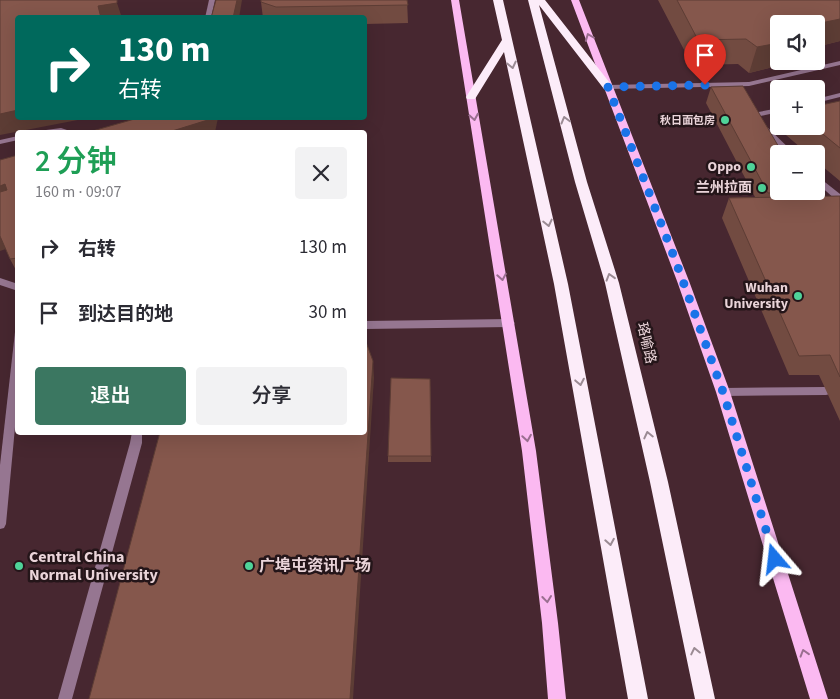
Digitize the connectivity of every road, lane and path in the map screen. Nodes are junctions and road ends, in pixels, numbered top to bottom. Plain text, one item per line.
1 (212, 0) edge
2 (456, 0) edge
3 (498, 0) edge
4 (533, 0) edge
5 (540, 0) edge
6 (575, 0) edge
7 (209, 15) edge
8 (506, 41) junction
9 (840, 63) edge
10 (608, 87) junction
11 (840, 95) edge
12 (470, 97) junction
13 (825, 99) edge
14 (770, 112) edge
15 (770, 134) edge
16 (771, 135) edge
17 (15, 139) edge
18 (0, 142) edge
19 (782, 145) edge
20 (825, 185) edge
21 (840, 199) edge
22 (0, 281) edge
23 (15, 287) edge
24 (510, 323) junction
25 (367, 326) edge
26 (15, 366) edge
27 (826, 390) dead end
28 (723, 392) junction
29 (137, 435) edge
30 (0, 524) edge
31 (65, 699) edge
32 (556, 699) edge
33 (638, 699) edge
34 (705, 699) edge
35 (819, 699) edge

1 - 7 lane
2 - 12 main road
3 - 8 highway
34 -> 4 highway, 珞喻路
5 - 10 highway
10 -> 6 main road
8 - 12 highway
8 -> 33 highway
9 - 10 lane
10 - 28 main road
11 - 13 lane
12 -> 24 main road
14 - 15 lane
16 - 19 lane
17 - 18 lane
20 - 21 lane
22 - 23 lane
24 - 25 lane
24 -> 32 main road
26 - 30 lane
27 - 28 lane
35 -> 28 main road
29 - 31 lane

